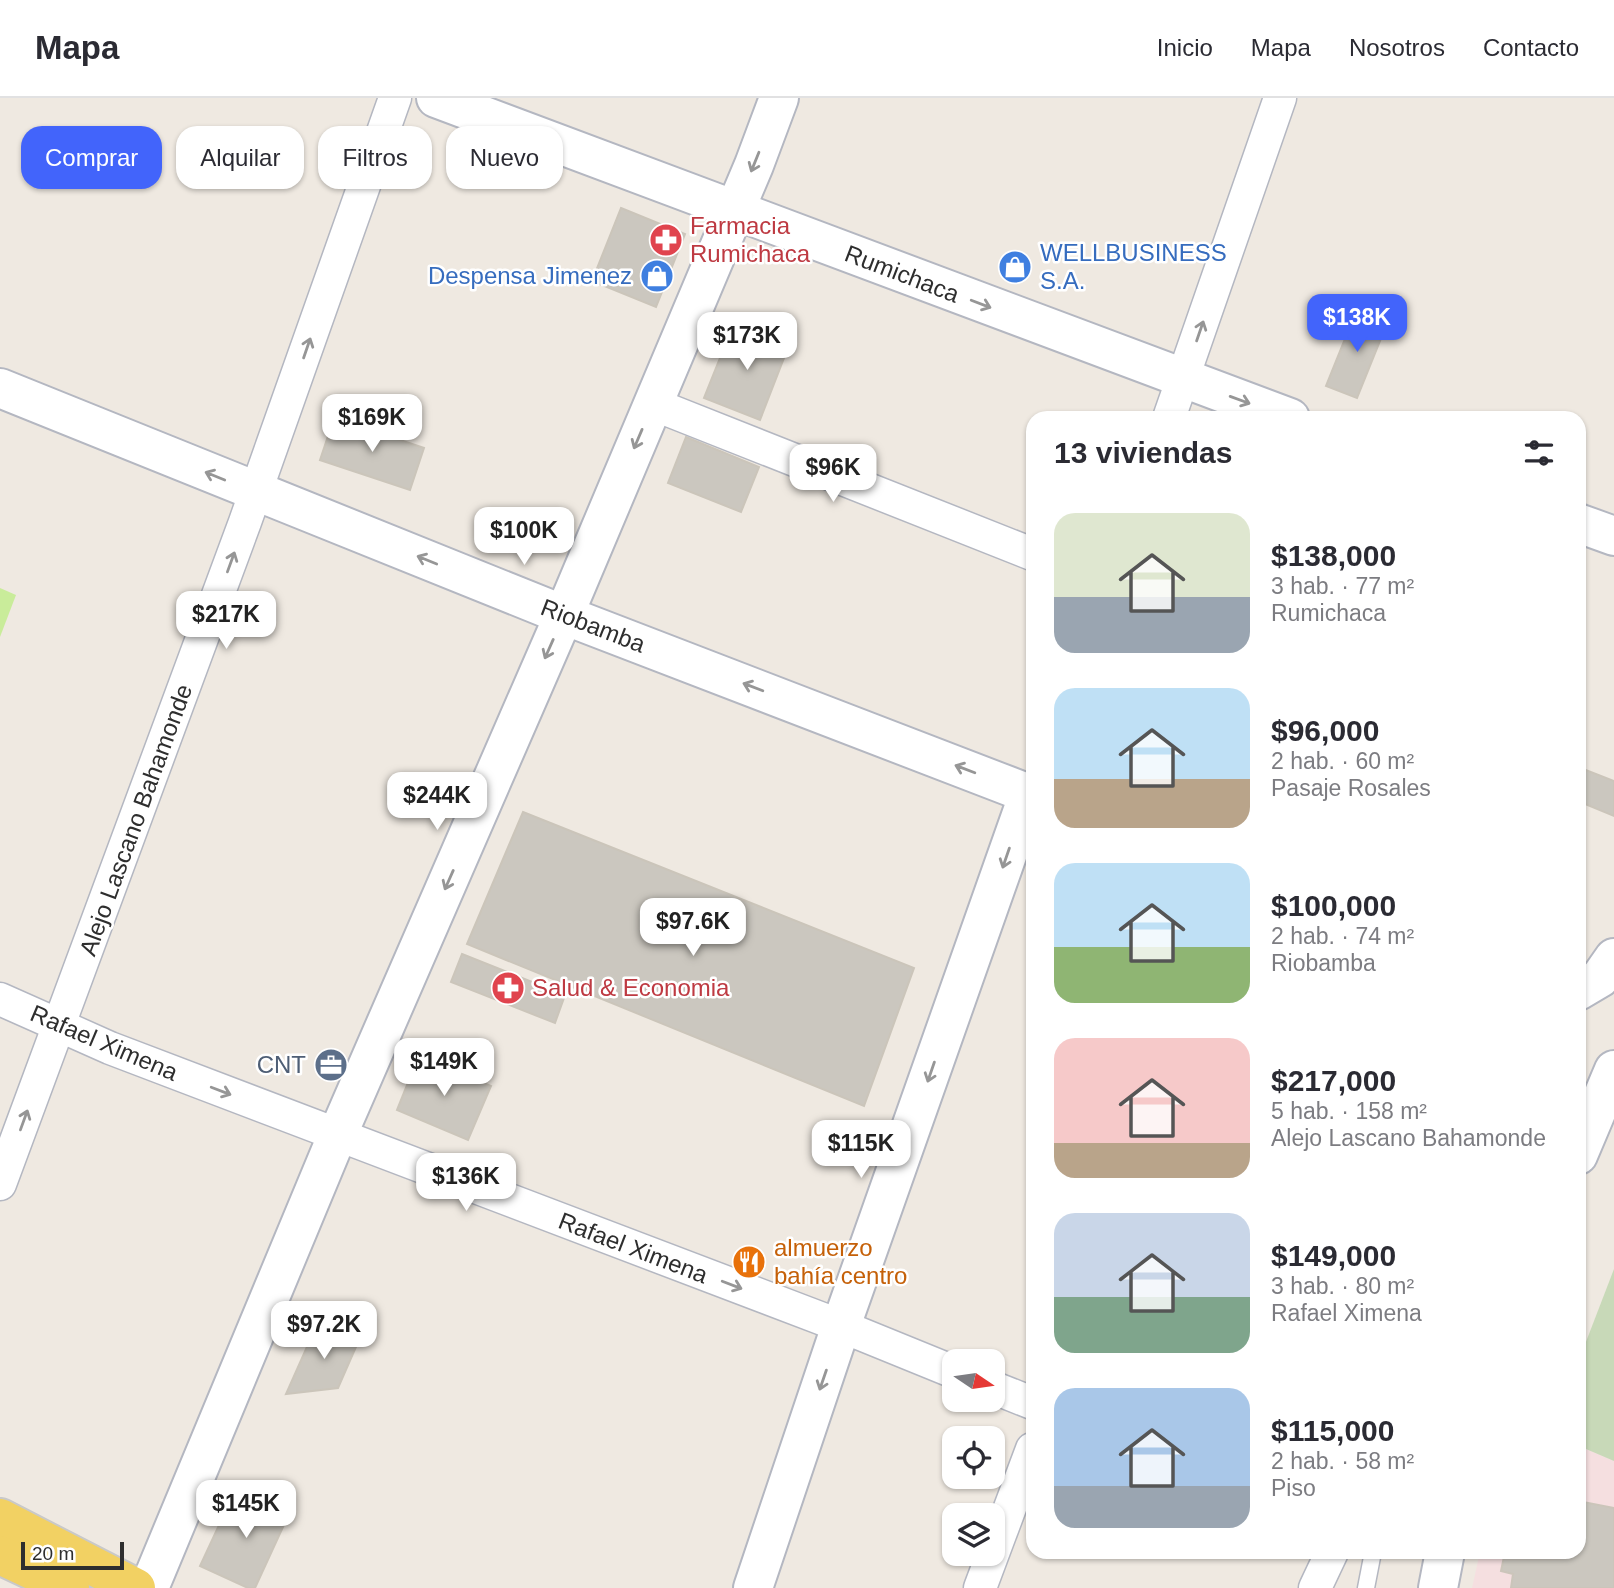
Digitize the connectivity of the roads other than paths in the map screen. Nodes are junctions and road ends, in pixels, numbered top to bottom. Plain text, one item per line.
1 (395, 98) edge
2 (436, 98) edge
3 (779, 98) edge
4 (1280, 98) edge
5 (734, 211) junction
6 (1183, 380) junction
7 (0, 388) edge
8 (653, 404) junction
9 (1172, 411) edge
10 (1270, 411) edge
11 (256, 492) junction
12 (1586, 526) edge
13 (1614, 536) edge
14 (1026, 552) edge
15 (564, 615) junction
16 (1026, 789) edge
17 (1026, 805) edge
18 (1614, 958) edge
19 (1586, 986) edge
20 (0, 999) edge
21 (57, 1026) junction
22 (1614, 1070) edge
23 (1586, 1132) edge
24 (337, 1136) junction
25 (0, 1184) edge
26 (841, 1326) junction
27 (942, 1367) edge
28 (1005, 1392) edge
29 (1026, 1401) edge
30 (1026, 1464) edge
31 (0, 1518) edge
32 (0, 1536) edge
33 (0, 1555) edge
34 (1329, 1559) edge
35 (1372, 1559) edge
36 (1444, 1559) edge
37 (70, 1588) edge
38 (107, 1588) edge
39 (136, 1588) edge
40 (149, 1588) edge
41 (753, 1588) edge
42 (980, 1588) edge
43 (1315, 1588) edge
44 (1366, 1588) edge
45 (1438, 1588) edge

11 -> 1 street, Alejo Lascano Bahamonde
2 - 5 main road, Rumichaca
3 -> 5 main road
6 -> 4 street
5 -> 6 main road, Rumichaca
5 - 8 main road
6 - 9 street
6 -> 10 main road, Rumichaca
11 -> 7 main road, Riobamba
8 - 14 street
8 -> 15 main road
15 -> 11 main road, Riobamba
21 -> 11 street, Alejo Lascano Bahamonde
12 - 13 main road
16 -> 15 main road, Riobamba
15 -> 24 main road
17 -> 26 main road
18 - 19 main road
20 - 21 street, Rafael Ximena
21 -> 24 street, Rafael Ximena
25 -> 21 street, Alejo Lascano Bahamonde
22 - 23 main road
24 -> 26 street, Rafael Ximena
24 - 40 main road
26 - 27 street, Rafael Ximena
26 -> 41 main road
28 - 29 street
30 - 42 street
31 - 39 main road
32 - 38 lane
33 - 37 main road
34 - 43 street
35 - 44 lane
36 - 45 main road

